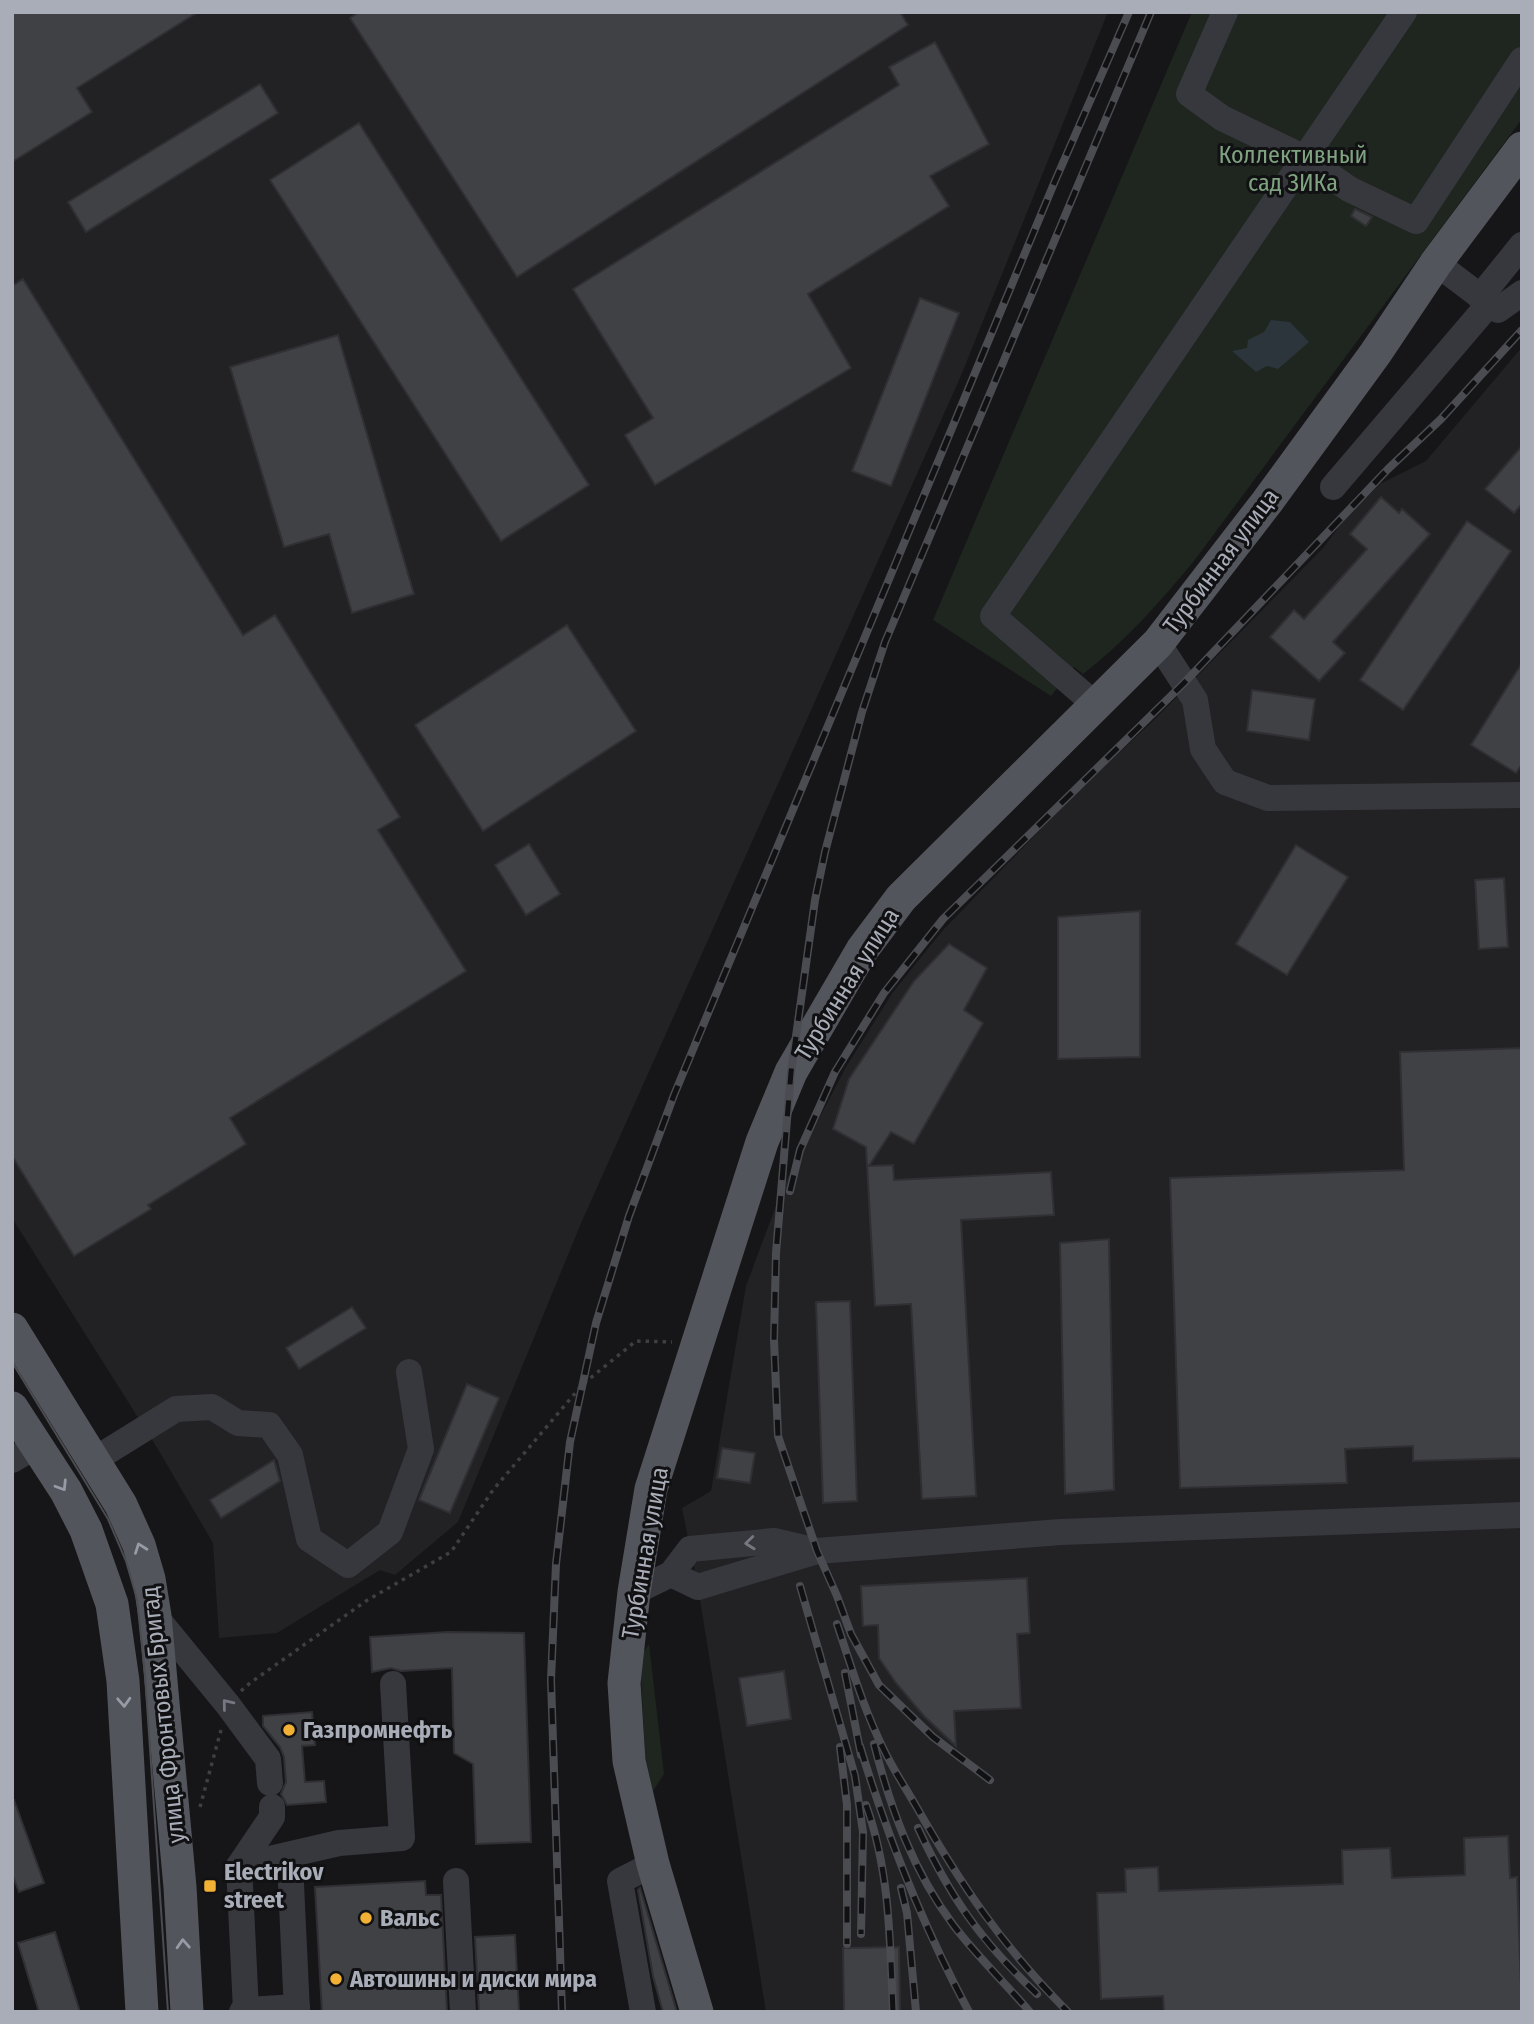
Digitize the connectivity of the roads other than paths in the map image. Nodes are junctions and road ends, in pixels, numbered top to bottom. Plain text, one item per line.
1 (1225, 12) edge
2 (1404, 12) edge
3 (1522, 60) edge
4 (1522, 148) edge
5 (1305, 158) junction
6 (1522, 245) edge
7 (1436, 263) junction
8 (1522, 293) edge
9 (1484, 300) junction
10 (1333, 487) dead end
11 (1158, 643) junction
12 (1097, 706) junction
13 (1522, 795) edge
14 (12, 1329) edge
15 (409, 1372) dead end
16 (12, 1408) edge
17 (24, 1453) edge
18 (94, 1460) junction
19 (1522, 1515) edge
20 (817, 1551) junction
21 (671, 1574) junction
22 (634, 1592) junction
23 (155, 1616) junction
24 (393, 1684) dead end
25 (653, 1864) junction
26 (239, 1866) junction
27 (456, 1881) dead end
28 (291, 1884) dead end
29 (297, 2010) edge
30 (244, 2011) edge
31 (142, 2012) edge
32 (187, 2012) edge
33 (463, 2012) edge
34 (643, 2012) edge
35 (698, 2012) edge

1 - 5 lane
2 - 5 lane
3 - 5 lane
4 - 7 main road, Турбинная улица
5 - 12 lane
6 - 9 lane
7 - 9 lane
7 - 11 main road, Турбинная улица
8 - 9 lane
9 - 10 lane
11 - 12 main road, Турбинная улица
11 - 13 lane
12 - 22 main road, Турбинная улица
14 - 18 main road, улица Фронтовых Бригад
15 - 18 lane
16 - 17 main road, улица Фронтовых Бригад
17 -> 31 main road, улица Фронтовых Бригад
23 -> 18 main road, улица Фронтовых Бригад
19 - 20 lane
20 - 21 lane
20 -> 21 lane
21 - 22 lane
22 - 25 main road, Турбинная улица
26 -> 23 lane
32 -> 23 main road, улица Фронтовых Бригад
24 - 26 lane
25 - 34 lane
25 - 35 main road, Турбинная улица
26 - 30 lane
27 - 33 lane
28 - 29 lane
29 - 30 lane

